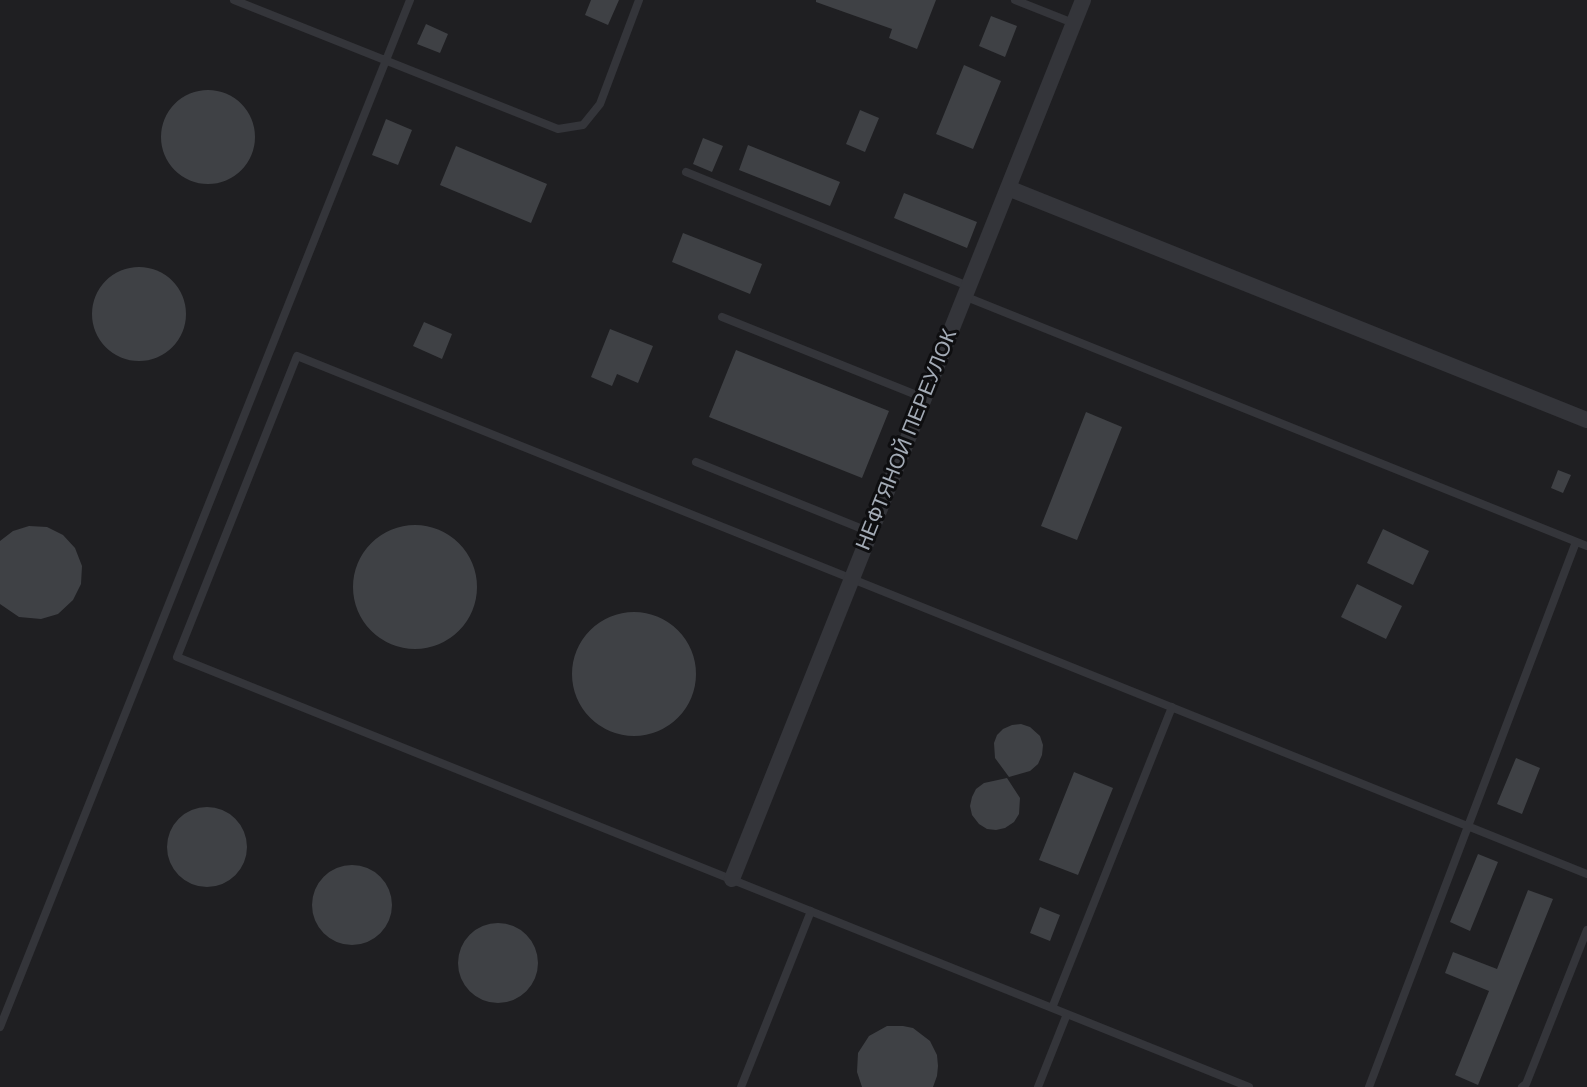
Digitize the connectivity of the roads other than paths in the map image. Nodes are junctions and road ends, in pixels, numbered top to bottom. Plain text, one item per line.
1 (234, 0) edge
2 (410, 0) edge
3 (639, 0) edge
4 (1015, 0) edge
5 (1083, 0) edge
6 (1073, 23) junction
7 (386, 61) junction
8 (686, 172) dead end
9 (1008, 188) junction
10 (966, 291) junction
11 (722, 317) dead end
12 (924, 398) junction
13 (1587, 420) edge
14 (696, 462) dead end
15 (870, 532) junction
16 (1576, 542) junction
17 (1587, 546) edge
18 (851, 579) junction
19 (1172, 707) junction
20 (1468, 826) junction
21 (1587, 873) edge
22 (732, 879) junction
23 (811, 911) junction
24 (1587, 930) edge
25 (1052, 1008) junction
26 (1067, 1014) junction
27 (0, 1027) edge
28 (741, 1087) edge
29 (1038, 1087) edge
30 (1250, 1087) edge
31 (1369, 1087) edge
32 (1522, 1087) edge

1 - 7 lane
2 - 7 lane
3 - 7 lane
4 - 6 lane
5 - 6 street, НЕФТЯНОЙ ПЕРЕУЛОК
6 - 9 street, НЕФТЯНОЙ ПЕРЕУЛОК
7 - 27 lane
8 - 10 lane
9 - 10 street, НЕФТЯНОЙ ПЕРЕУЛОК
9 - 13 street
10 - 12 street, НЕФТЯНОЙ ПЕРЕУЛОК
10 - 16 lane
11 - 12 lane
12 - 15 street, НЕФТЯНОЙ ПЕРЕУЛОК
14 - 15 lane
15 - 18 street, НЕФТЯНОЙ ПЕРЕУЛОК
16 - 17 lane
16 - 20 lane
18 - 19 lane
18 - 22 street, НЕФТЯНОЙ ПЕРЕУЛОК
18 - 22 lane
19 - 20 lane
19 - 25 lane
20 - 21 lane
20 - 31 lane
22 - 23 lane
23 - 25 lane
23 - 28 lane
24 - 32 lane
25 - 26 lane
26 - 29 lane
26 - 30 lane

